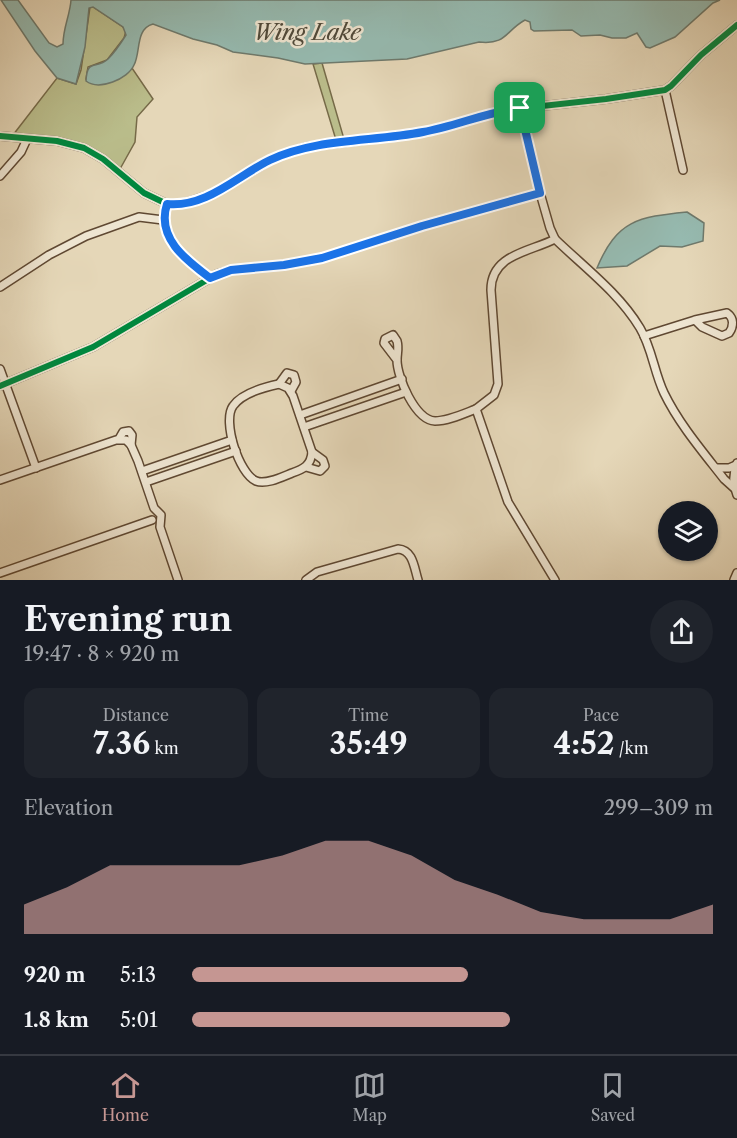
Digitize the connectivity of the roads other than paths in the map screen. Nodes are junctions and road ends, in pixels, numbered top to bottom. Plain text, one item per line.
1 (737, 25) edge
2 (665, 90) junction
3 (520, 108) junction
4 (0, 136) edge
5 (27, 139) junction
6 (683, 170) dead end
7 (0, 176) edge
8 (540, 193) junction
9 (167, 204) junction
10 (163, 220) junction
11 (555, 239) junction
12 (210, 278) junction
13 (0, 287) edge
14 (695, 320) junction
15 (644, 336) junction
16 (397, 360) dead end
17 (0, 369) edge
18 (402, 379) junction
19 (279, 384) junction
20 (3, 385) edge
21 (291, 391) junction
22 (406, 392) junction
23 (476, 410) junction
24 (302, 421) junction
25 (125, 441) junction
26 (234, 446) junction
27 (312, 452) junction
28 (736, 464) edge
29 (306, 467) junction
30 (36, 468) junction
31 (716, 468) junction
32 (142, 471) junction
33 (0, 480) edge
34 (146, 482) junction
35 (736, 492) edge
36 (154, 508) junction
37 (152, 520) junction
38 (160, 527) junction
39 (0, 573) edge
40 (303, 579) edge
41 (178, 580) edge
42 (418, 580) edge
43 (555, 580) edge

1 - 2 street
2 - 3 street
2 - 6 street
3 - 8 street
3 - 9 street
4 - 5 street
5 - 7 street
5 - 9 street
8 - 11 street
8 - 12 street
9 - 10 street
10 - 12 street
10 - 13 street
11 - 15 street
11 - 23 street
12 - 20 street
14 - 14 street
14 - 15 street
15 - 31 street
16 - 18 street
17 - 20 street
18 - 22 street
18 - 24 street
19 - 21 street
19 - 21 street
19 - 26 street
20 - 30 street
21 - 24 street
22 - 23 street
22 - 24 street
23 - 43 street
24 - 27 street
25 - 25 street
25 - 30 street
25 - 32 street
26 - 29 street
26 - 32 street
26 - 34 street
27 - 29 street
27 - 29 street
28 - 31 street
28 - 35 street
30 - 33 street
31 - 35 street
32 - 34 street
34 - 36 street
36 - 37 street
36 - 38 street
37 - 38 street
37 - 39 street
38 - 41 street
40 - 42 street

